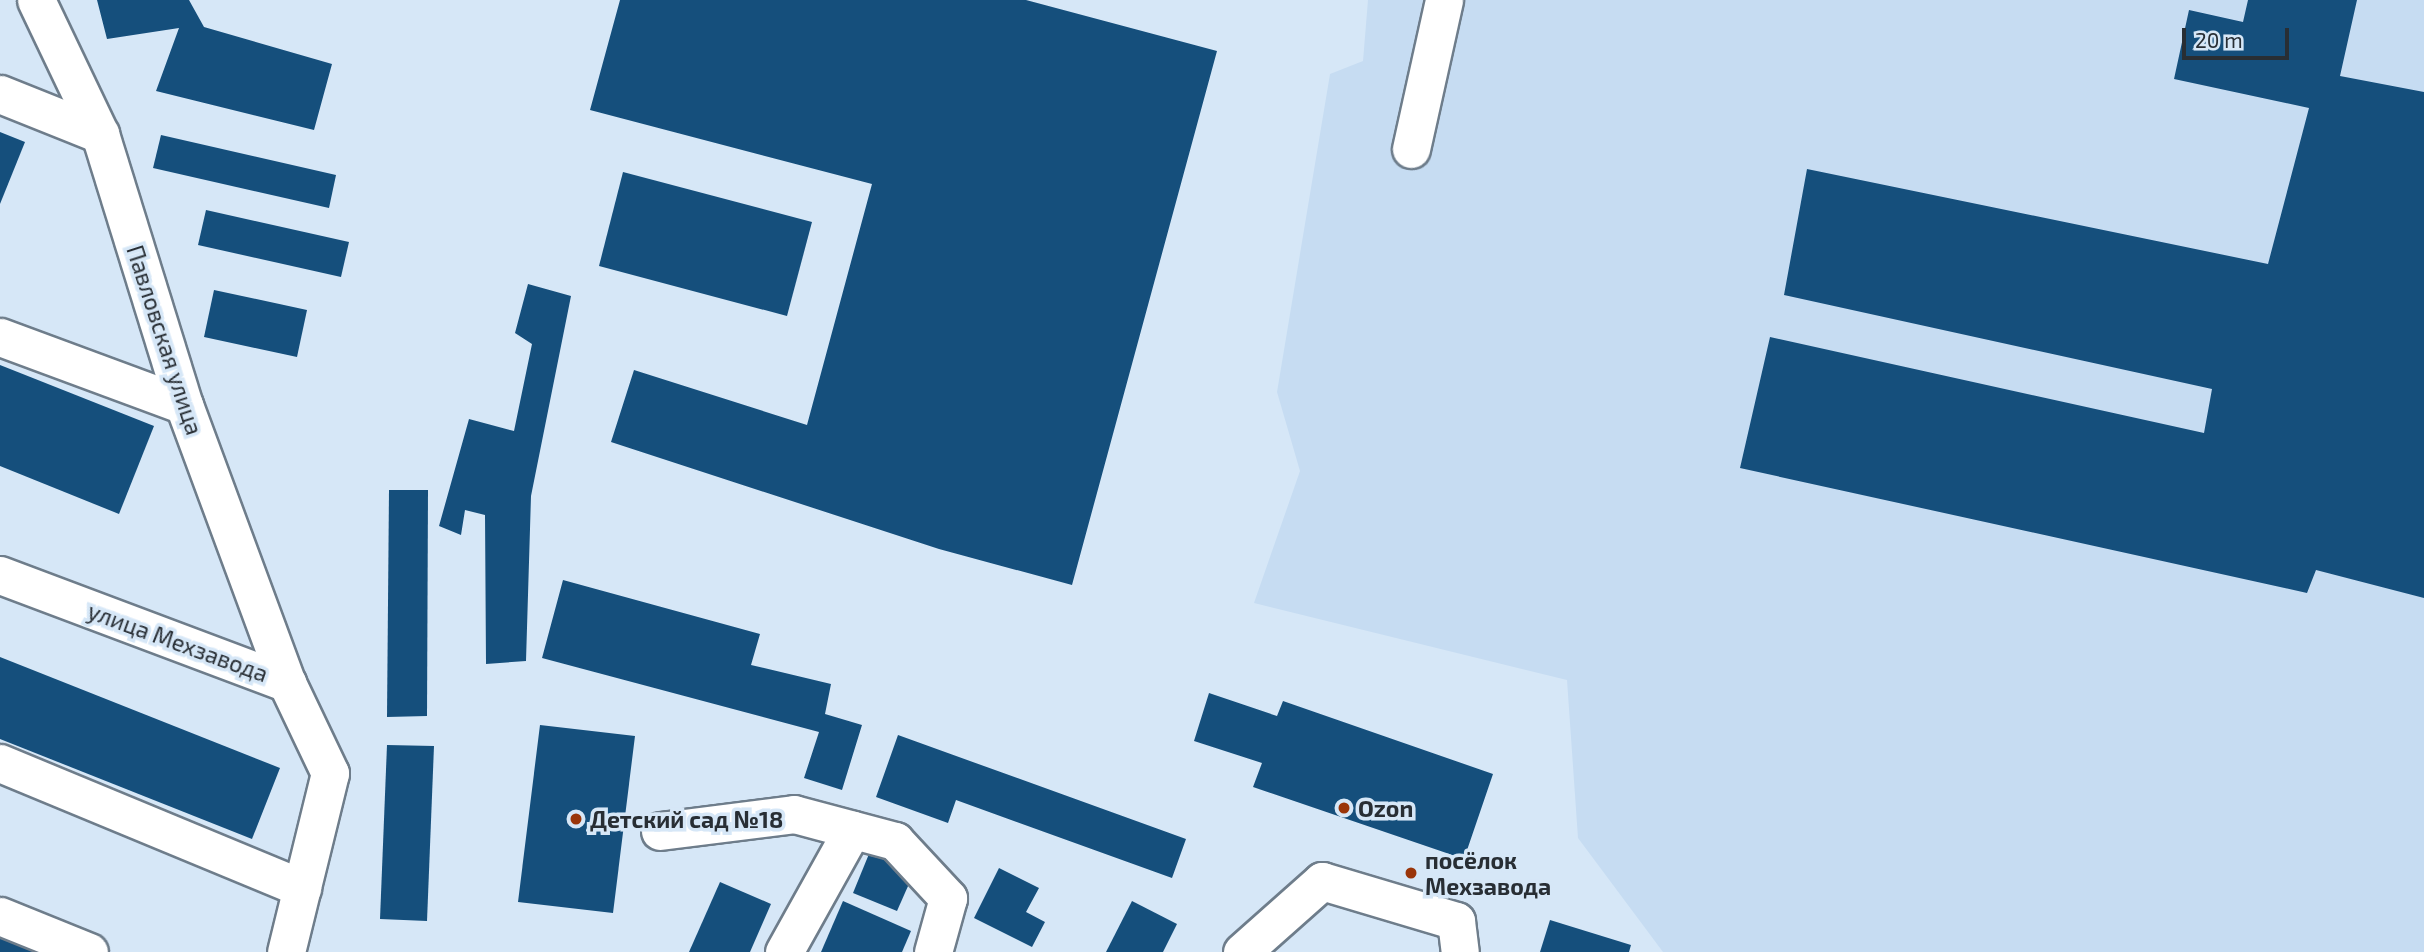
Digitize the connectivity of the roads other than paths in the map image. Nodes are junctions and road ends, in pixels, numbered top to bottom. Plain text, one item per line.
1 (37, 0) edge
2 (1444, 0) edge
3 (0, 94) edge
4 (100, 134) junction
5 (1411, 149) dead end
6 (0, 337) edge
7 (184, 405) junction
8 (0, 575) edge
9 (287, 683) junction
10 (0, 763) edge
11 (852, 830) junction
12 (660, 831) dead end
13 (302, 888) junction
14 (0, 916) edge
15 (89, 952) edge
16 (286, 952) edge
17 (785, 952) edge
18 (933, 952) edge
19 (1242, 952) edge
20 (1460, 952) edge

1 - 4 street, Павловская улица
2 - 5 street
3 - 4 street
4 - 7 street, Павловская улица
6 - 7 street
7 - 9 street, Павловская улица
8 - 9 street, улица Мехзавода
9 - 13 street, улица Мехзавода
10 - 13 street
11 - 12 street
11 - 17 street
11 - 18 street
13 - 16 street, улица Мехзавода
14 - 15 street
19 - 20 street

